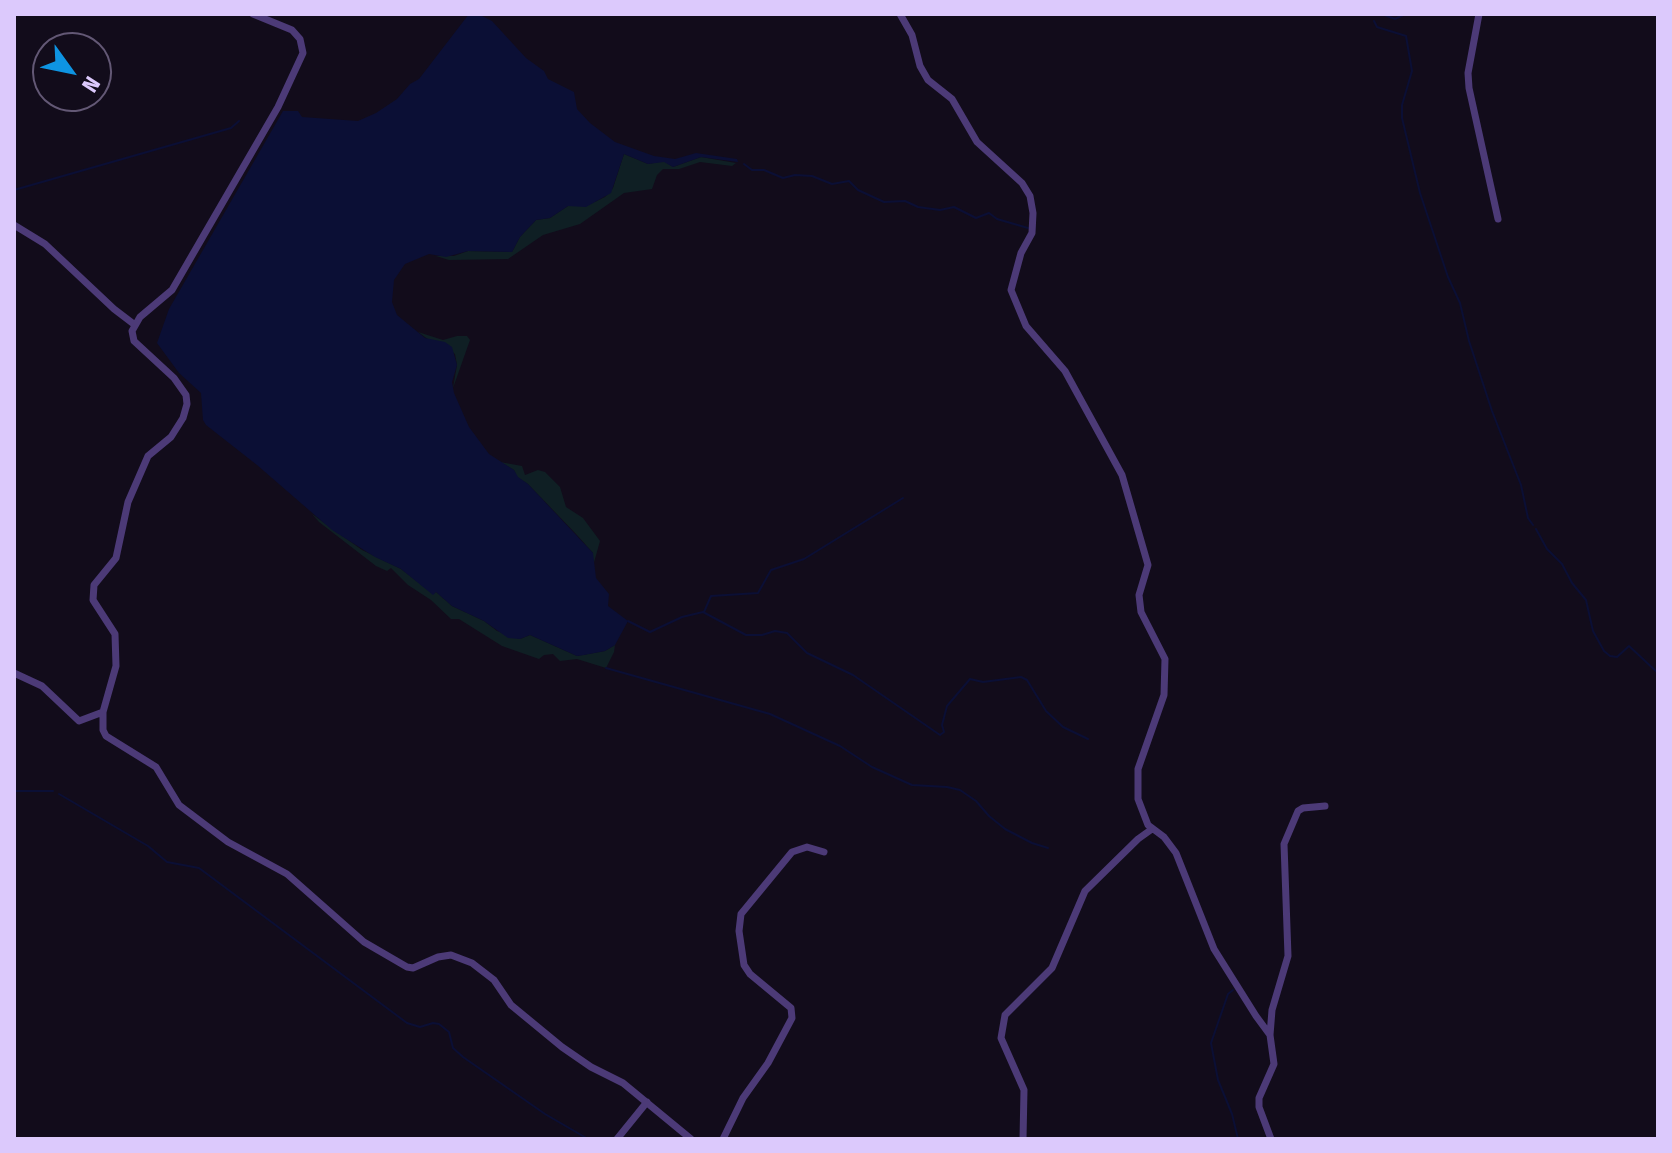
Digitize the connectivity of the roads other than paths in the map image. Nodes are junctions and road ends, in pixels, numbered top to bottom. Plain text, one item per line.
1 (253, 14) edge
2 (900, 14) edge
3 (1479, 14) edge
4 (1498, 219) dead end
5 (14, 225) edge
6 (135, 325) junction
7 (14, 673) edge
8 (103, 712) junction
9 (1325, 806) dead end
10 (1152, 829) junction
11 (824, 852) dead end
12 (1270, 1035) junction
13 (647, 1102) junction
14 (617, 1139) edge
15 (691, 1139) edge
16 (723, 1139) edge
17 (1023, 1139) edge
18 (1271, 1139) edge

1 - 6 street
2 - 10 street
3 - 4 street
5 - 6 street
6 - 8 street
7 - 8 street
8 - 13 street
9 - 12 street
10 - 12 street
10 - 17 street
11 - 16 street
12 - 18 street
13 - 14 street
13 - 15 street

